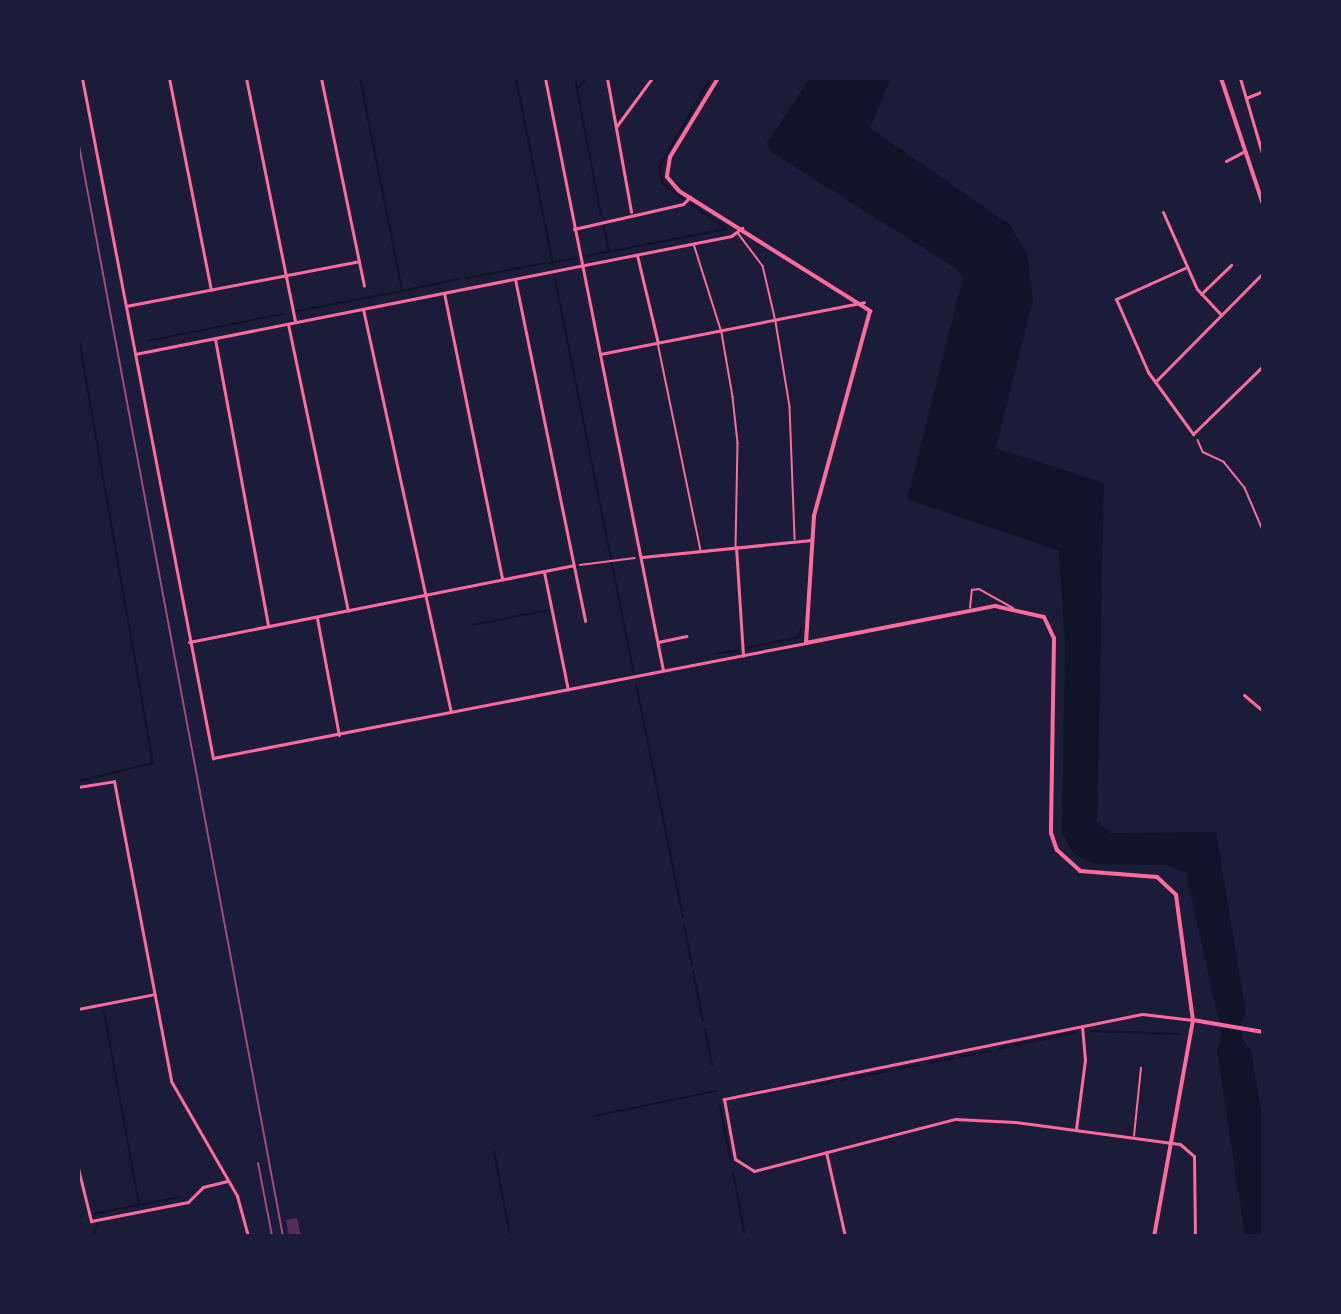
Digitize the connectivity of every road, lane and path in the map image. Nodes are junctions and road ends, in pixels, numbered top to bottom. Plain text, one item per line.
1 (82, 78) edge
2 (169, 78) edge
3 (246, 78) edge
4 (321, 78) edge
5 (545, 78) edge
6 (607, 78) edge
7 (652, 78) edge
8 (718, 78) edge
9 (1221, 78) edge
10 (1240, 78) edge
11 (1263, 91) edge
12 (1246, 98) junction
13 (616, 127) junction
14 (1243, 152) junction
15 (1263, 156) edge
16 (1226, 161) dead end
17 (690, 197) junction
18 (1263, 204) edge
19 (631, 212) junction
20 (1163, 212) dead end
21 (742, 228) junction
22 (574, 229) junction
23 (738, 233) junction
24 (694, 243) junction
25 (637, 255) junction
26 (359, 261) junction
27 (1231, 265) dead end
28 (583, 266) junction
29 (1187, 267) junction
30 (1263, 273) edge
31 (285, 275) junction
32 (515, 279) junction
33 (364, 285) dead end
34 (211, 290) junction
35 (444, 293) junction
36 (1201, 294) junction
37 (864, 302) junction
38 (126, 306) junction
39 (363, 309) junction
40 (1221, 315) junction
41 (295, 322) junction
42 (776, 322) junction
43 (288, 324) junction
44 (722, 333) junction
45 (215, 339) junction
46 (658, 342) junction
47 (135, 354) junction
48 (600, 354) junction
49 (1263, 366) edge
50 (1155, 382) junction
51 (1198, 440) dead end
52 (1263, 530) edge
53 (795, 540) junction
54 (811, 540) junction
55 (736, 547) junction
56 (701, 550) junction
57 (642, 557) junction
58 (573, 565) junction
59 (544, 572) junction
60 (502, 579) junction
61 (424, 596) junction
62 (1013, 608) junction
63 (970, 609) junction
64 (348, 611) junction
65 (317, 618) junction
66 (585, 621) dead end
67 (268, 627) junction
68 (686, 636) dead end
69 (189, 642) junction
70 (658, 642) junction
71 (807, 643) junction
72 (743, 656) junction
73 (664, 671) junction
74 (568, 690) junction
75 (1244, 695) dead end
76 (1263, 711) edge
77 (451, 713) junction
78 (339, 735) junction
79 (78, 787) edge
80 (155, 994) junction
81 (78, 1009) edge
82 (1193, 1020) junction
83 (1082, 1026) junction
84 (1263, 1032) edge
85 (1141, 1068) dead end
86 (1076, 1128) junction
87 (1134, 1136) junction
88 (1170, 1142) junction
89 (826, 1152) junction
90 (78, 1168) edge
91 (227, 1181) junction
92 (248, 1236) edge
93 (844, 1236) edge
94 (1154, 1236) edge
95 (1195, 1236) edge

1 - 38 street
2 - 34 street
3 - 31 street
4 - 26 street
5 - 22 street
6 - 13 street
7 - 13 street
8 - 17 street
9 - 14 street
10 - 12 street
11 - 12 street
12 - 15 street
13 - 19 street
14 - 16 street
14 - 18 street
17 - 19 street
17 - 21 street
19 - 22 street
20 - 29 street
21 - 23 street
21 - 37 street
22 - 28 street
23 - 24 street
23 - 42 lane
24 - 25 street
24 - 44 lane
25 - 28 street
25 - 46 street
26 - 31 street
26 - 33 street
27 - 36 street
28 - 32 street
28 - 48 street
29 - 36 street
29 - 50 street
30 - 40 street
31 - 34 street
31 - 41 street
32 - 35 street
32 - 58 street
34 - 38 street
35 - 39 street
35 - 60 street
36 - 40 street
37 - 42 street
37 - 54 street
38 - 47 street
39 - 41 street
39 - 61 street
40 - 50 street
41 - 43 street
42 - 44 street
42 - 53 lane
43 - 45 street
43 - 64 street
44 - 46 street
44 - 55 lane
45 - 47 street
45 - 67 street
46 - 48 street
46 - 56 lane
47 - 69 street
48 - 57 street
49 - 50 street
51 - 52 path
53 - 54 street
53 - 55 street
54 - 71 street
55 - 56 street
55 - 72 street
56 - 57 street
57 - 58 path
57 - 70 street
58 - 59 street
58 - 66 street
59 - 60 street
59 - 74 street
60 - 61 street
61 - 64 street
61 - 77 street
62 - 63 street
62 - 63 lane
62 - 82 street
63 - 71 street
64 - 65 street
65 - 67 street
65 - 78 street
67 - 69 street
68 - 70 street
69 - 78 street
70 - 73 street
71 - 72 street
72 - 73 street
73 - 74 street
74 - 77 street
75 - 76 street
77 - 78 street
79 - 80 street
80 - 81 street
80 - 91 street
82 - 83 street
82 - 84 street
82 - 88 street
83 - 86 street
83 - 89 street
85 - 87 lane
86 - 87 street
86 - 89 street
87 - 88 street
88 - 94 street
88 - 95 street
89 - 93 street
90 - 91 street
91 - 92 street

